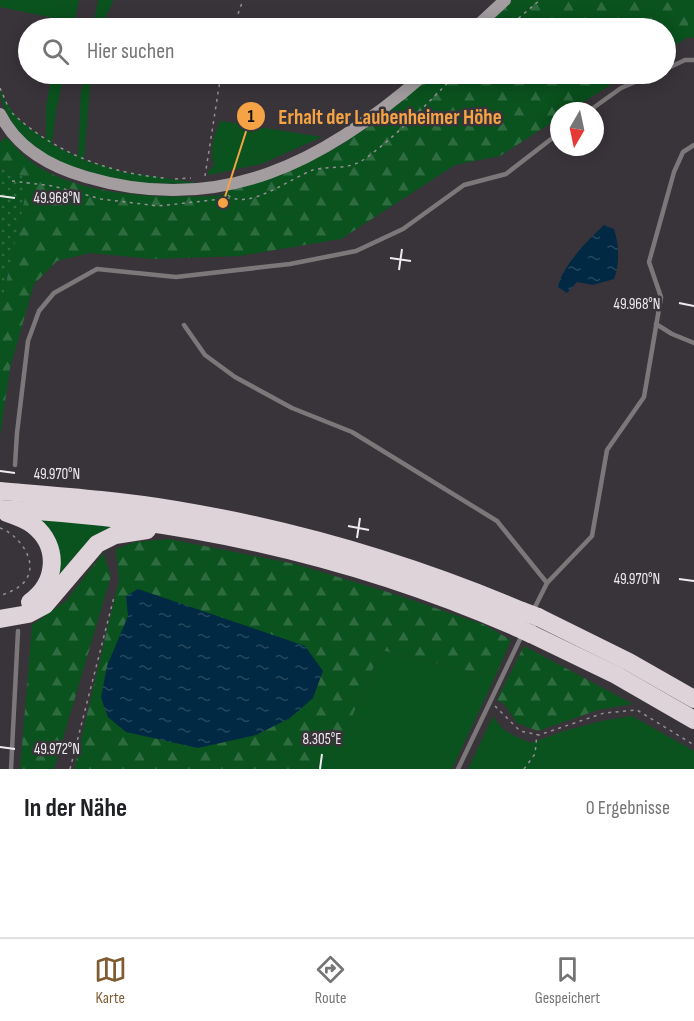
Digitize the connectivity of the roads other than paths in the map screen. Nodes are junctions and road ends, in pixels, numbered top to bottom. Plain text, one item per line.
1 (505, 0) edge
2 (486, 18) edge
3 (694, 60) edge
4 (676, 64) edge
5 (414, 84) edge
6 (630, 84) edge
7 (602, 102) edge
8 (0, 114) edge
9 (550, 140) edge
10 (694, 145) edge
11 (656, 324) junction
12 (184, 326) dead end
13 (694, 343) edge
14 (15, 465) dead end
15 (0, 491) edge
16 (0, 509) edge
17 (178, 527) junction
18 (547, 583) junction
19 (0, 610) edge
20 (0, 619) edge
21 (527, 622) junction
22 (18, 631) dead end
23 (694, 699) edge
24 (694, 720) edge
25 (11, 769) edge
26 (458, 769) edge

1 - 2 street
3 - 4 lane
5 - 8 street
6 - 7 lane
9 - 14 lane
10 - 11 lane
11 - 13 lane
11 - 18 lane
12 - 18 lane
15 - 21 highway
16 - 17 highway
16 - 19 highway
17 - 20 highway
17 - 21 highway
18 - 26 lane
21 - 23 highway
21 - 24 highway
22 - 25 lane

